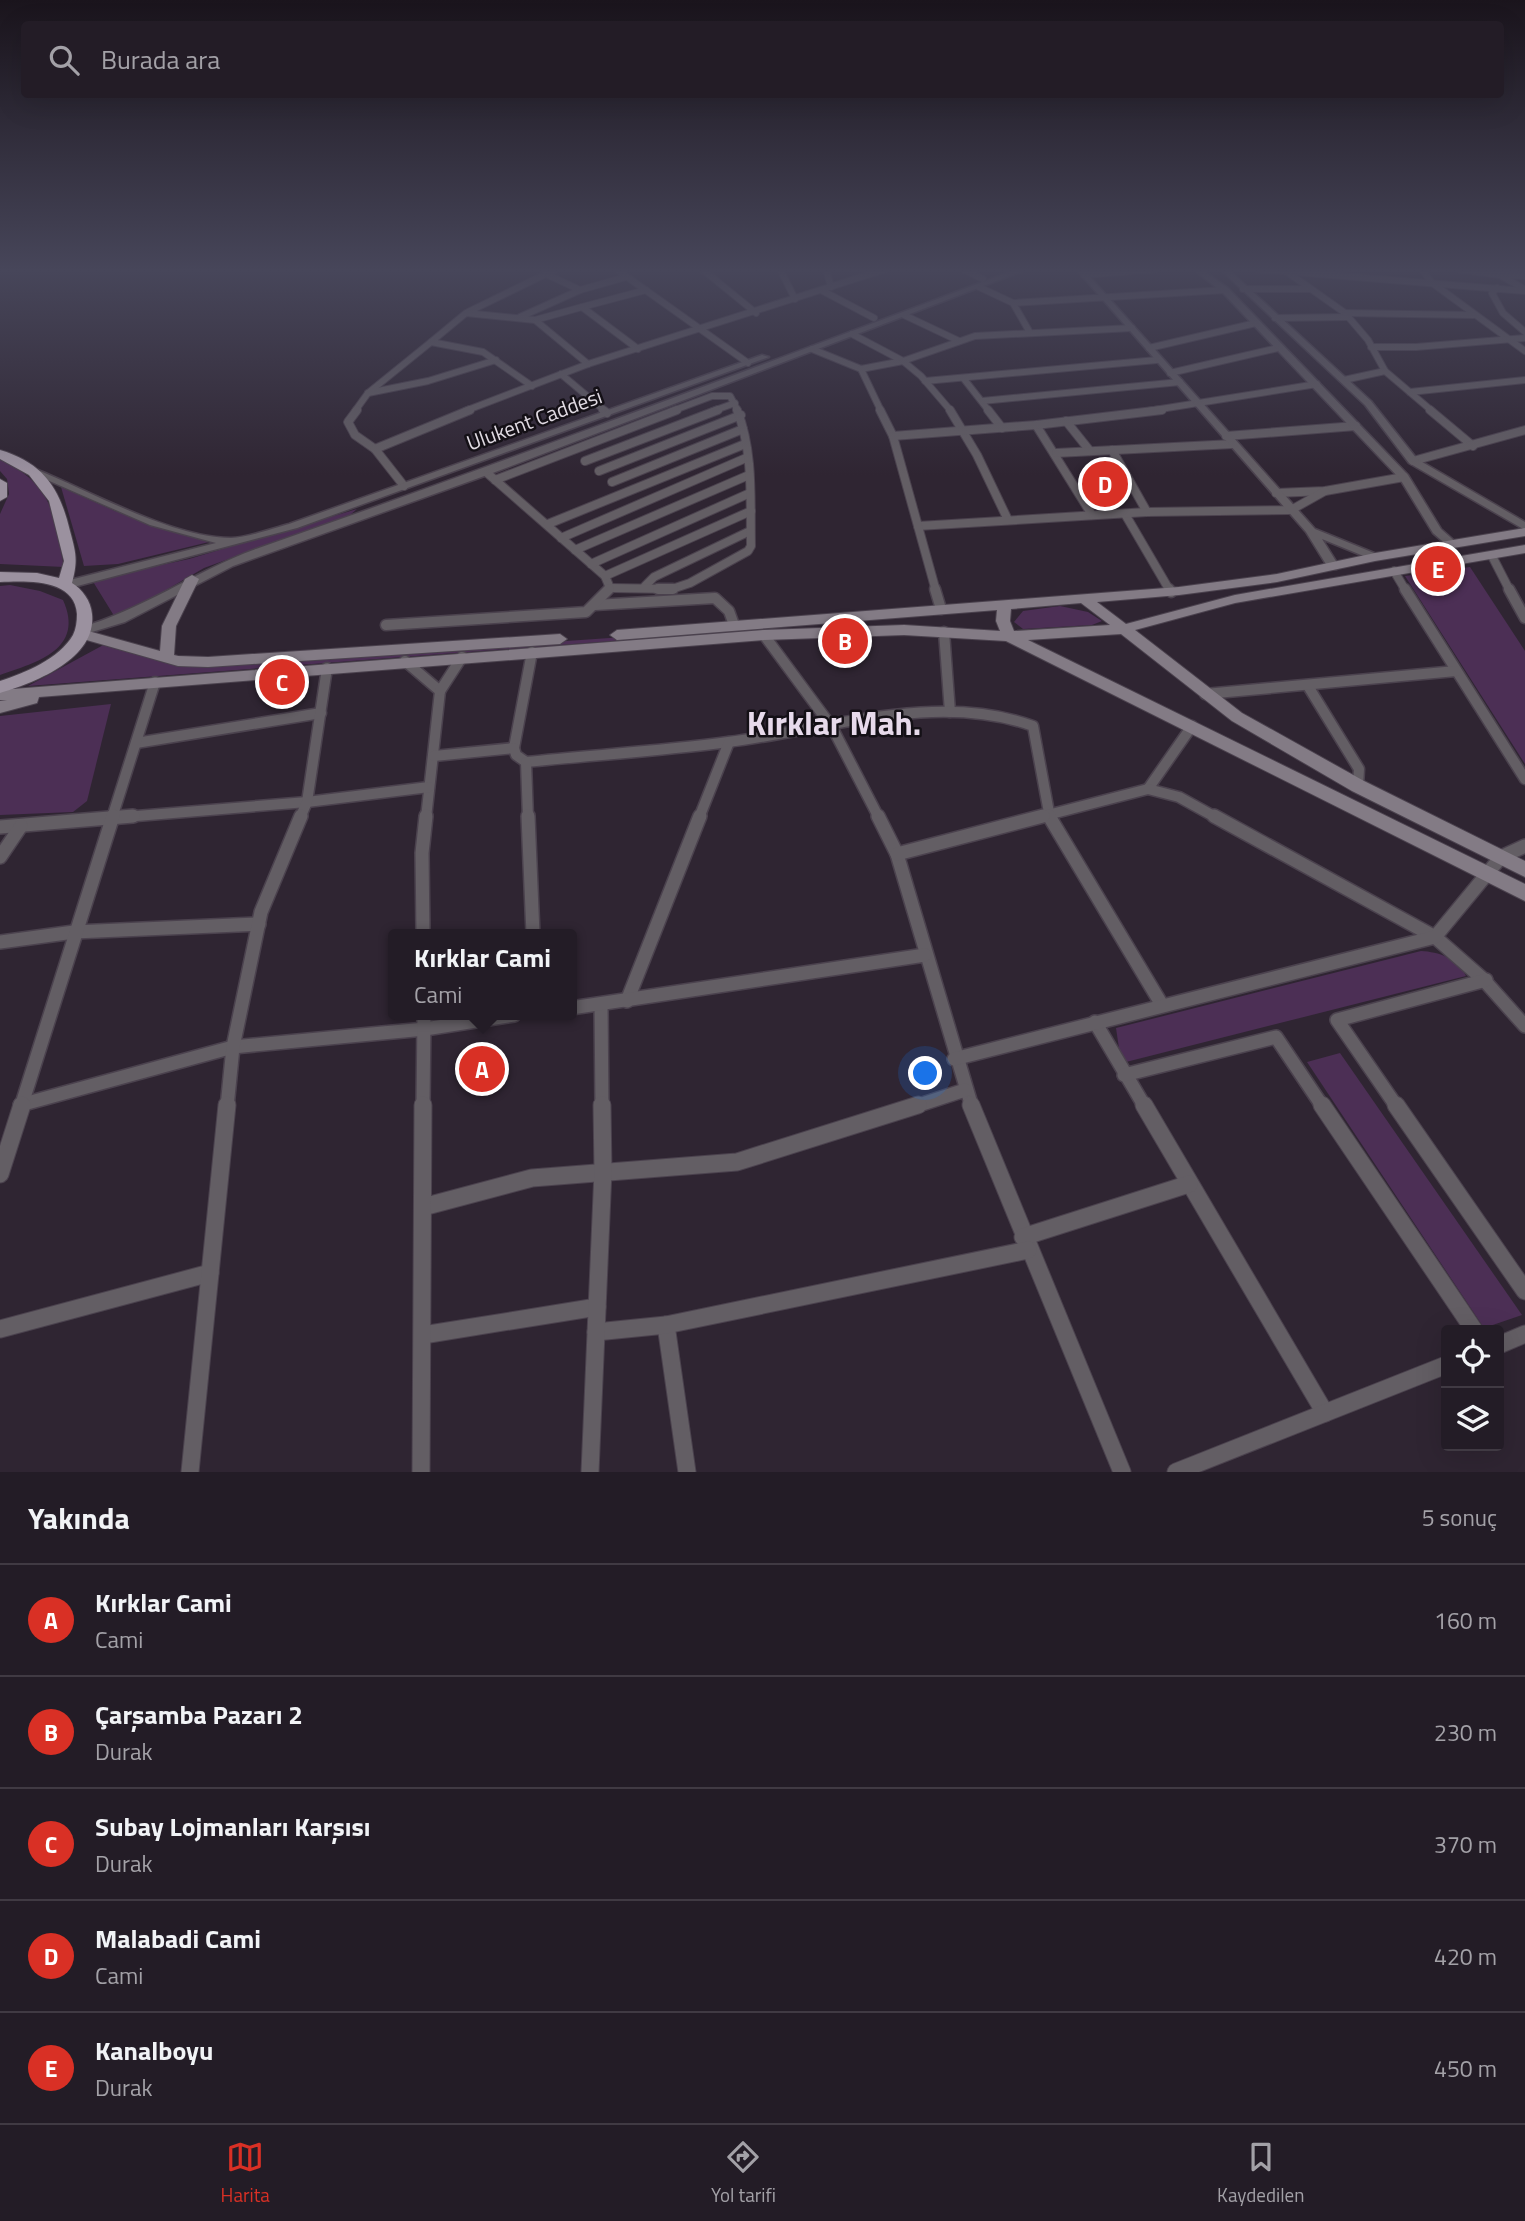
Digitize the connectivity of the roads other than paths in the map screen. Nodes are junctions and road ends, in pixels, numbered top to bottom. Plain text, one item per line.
1 (436, 338) edge
2 (556, 338) edge
3 (623, 338) edge
4 (674, 338) edge
5 (710, 338) edge
6 (819, 338) edge
7 (842, 338) edge
8 (859, 338) edge
9 (952, 338) edge
10 (970, 338) edge
11 (1140, 338) edge
12 (1193, 338) edge
13 (1269, 338) edge
14 (1297, 338) edge
15 (1364, 338) edge
16 (1504, 338) junction
17 (1525, 338) edge
18 (959, 341) junction
19 (431, 342) junction
20 (1371, 347) junction
21 (1149, 348) junction
22 (1278, 348) junction
23 (638, 349) junction
24 (812, 349) junction
25 (1525, 351) edge
26 (495, 360) junction
27 (1157, 360) junction
28 (903, 361) junction
29 (748, 363) junction
30 (588, 364) junction
31 (861, 369) junction
32 (1385, 371) junction
33 (1170, 373) junction
34 (561, 374) junction
35 (964, 379) junction
36 (1344, 380) junction
37 (1525, 380) edge
38 (925, 381) junction
39 (1180, 382) junction
40 (1317, 384) junction
41 (532, 386) junction
42 (1410, 392) junction
43 (368, 393) junction
44 (982, 401) junction
45 (735, 403) junction
46 (1200, 405) junction
47 (607, 413) junction
48 (741, 415) junction
49 (1066, 421) junction
50 (1036, 425) junction
51 (1356, 426) junction
52 (1002, 428) junction
53 (743, 429) junction
54 (965, 429) junction
55 (1525, 430) edge
56 (893, 436) junction
57 (1230, 440) junction
58 (745, 444) junction
59 (1473, 446) junction
60 (375, 449) junction
61 (1112, 450) junction
62 (1090, 451) junction
63 (570, 452) junction
64 (1056, 453) junction
65 (0, 454) edge
66 (746, 458) junction
67 (585, 461) junction
68 (1413, 461) junction
69 (599, 471) junction
70 (34, 472) junction
71 (749, 475) junction
72 (490, 476) junction
73 (1404, 477) junction
74 (612, 482) junction
75 (0, 483) edge
76 (404, 486) junction
77 (1325, 491) junction
78 (626, 493) junction
79 (750, 493) junction
80 (1276, 493) junction
81 (0, 497) edge
82 (1291, 510) junction
83 (751, 511) junction
84 (1147, 512) junction
85 (1125, 514) junction
86 (1091, 515) junction
87 (1008, 520) junction
88 (548, 524) junction
89 (918, 526) junction
90 (1525, 529) edge
91 (1310, 530) junction
92 (750, 531) junction
93 (561, 538) junction
94 (239, 541) junction
95 (1452, 545) junction
96 (1525, 549) edge
97 (575, 550) junction
98 (1492, 556) junction
99 (1374, 557) junction
100 (591, 564) junction
101 (1333, 566) junction
102 (1394, 571) junction
103 (605, 576) junction
104 (0, 577) edge
105 (192, 579) junction
106 (65, 584) junction
107 (645, 586) junction
108 (610, 588) junction
109 (1171, 592) junction
110 (1511, 592) junction
111 (1085, 599) junction
112 (1525, 599) edge
113 (595, 605) junction
114 (1004, 605) junction
115 (941, 608) junction
116 (1525, 618) edge
117 (386, 625) dead end
118 (734, 625) junction
119 (1123, 629) junction
120 (81, 632) junction
121 (944, 632) junction
122 (764, 635) junction
123 (1009, 636) junction
124 (532, 652) junction
125 (462, 657) junction
126 (167, 658) junction
127 (405, 662) junction
128 (327, 668) junction
129 (1456, 671) junction
130 (155, 682) junction
131 (1308, 686) junction
132 (0, 687) edge
133 (440, 691) junction
134 (47, 692) junction
135 (1205, 694) junction
136 (0, 695) edge
137 (0, 707) edge
138 (950, 712) junction
139 (321, 713) junction
140 (1192, 726) junction
141 (832, 727) junction
142 (729, 742) junction
143 (136, 743) junction
144 (514, 748) junction
145 (434, 756) junction
146 (526, 762) junction
147 (1525, 779) edge
148 (1358, 786) junction
149 (429, 787) junction
150 (1148, 789) junction
151 (307, 802) junction
152 (1049, 816) junction
153 (113, 819) junction
154 (21, 826) junction
155 (0, 827) edge
156 (1525, 846) edge
157 (897, 855) junction
158 (0, 857) edge
159 (1501, 857) junction
160 (1525, 869) edge
161 (1485, 873) junction
162 (1525, 893) edge
163 (259, 924) junction
164 (423, 929) edge
165 (533, 929) edge
166 (74, 932) junction
167 (1435, 937) junction
168 (0, 942) edge
169 (925, 955) junction
170 (1486, 980) junction
171 (627, 1001) junction
172 (601, 1004) junction
173 (1162, 1005) junction
174 (577, 1006) edge
175 (450, 1020) edge
176 (424, 1022) edge
177 (1095, 1022) junction
178 (1525, 1026) edge
179 (233, 1047) junction
180 (954, 1059) junction
181 (1124, 1075) junction
182 (965, 1090) junction
183 (20, 1105) junction
184 (603, 1171) junction
185 (0, 1174) edge
186 (1189, 1184) junction
187 (423, 1207) junction
188 (1026, 1244) junction
189 (210, 1273) junction
190 (1525, 1291) edge
191 (597, 1307) junction
192 (666, 1325) junction
193 (1471, 1325) edge
194 (0, 1329) edge
195 (596, 1332) junction
196 (422, 1335) junction
197 (1524, 1336) edge
198 (1504, 1343) edge
199 (1441, 1367) edge
200 (1325, 1413) junction
201 (190, 1472) edge
202 (421, 1472) edge
203 (590, 1472) edge
204 (687, 1472) edge
205 (1122, 1472) edge
206 (1176, 1472) edge

1 - 19 street
2 - 30 street
3 - 23 street
4 - 23 street
5 - 29 street
6 - 29 street, Ulukent Caddesi
7 - 24 street
8 - 28 street
9 - 18 street
10 - 18 street
11 - 21 street
12 - 21 street
13 - 22 street
14 - 36 street
15 - 20 street
16 - 17 street
16 - 20 street
16 - 25 street
18 - 28 street
19 - 26 street
19 - 43 street
20 - 32 street
21 - 27 street
22 - 33 street
22 - 40 street
23 - 30 street
24 - 31 street
24 - 72 street
26 - 41 street
26 - 43 street
27 - 33 street
27 - 35 street
28 - 31 street
28 - 38 street
29 - 47 street, Ulukent Caddesi
30 - 34 street
31 - 56 street
32 - 36 street
32 - 42 street
33 - 39 street
34 - 41 street
34 - 47 street
35 - 38 street
35 - 44 street
36 - 68 street
37 - 42 street
38 - 54 street
39 - 44 street
39 - 46 street
40 - 46 street
40 - 51 street
41 - 60 street
42 - 59 street
43 - 60 street
44 - 52 street
45 - 48 street
45 - 63 street
45 - 67 street
46 - 49 street
46 - 57 street
47 - 76 street, Ulukent Caddesi
48 - 53 street
48 - 69 street
49 - 50 street
49 - 62 street
50 - 52 street
50 - 64 street
51 - 57 street
51 - 73 street
52 - 54 street
53 - 58 street
53 - 74 street
54 - 56 street
54 - 87 street
55 - 59 street
56 - 89 street
57 - 61 street
57 - 80 street
58 - 66 street
58 - 78 street
59 - 68 street
60 - 76 street
61 - 62 street
61 - 84 street
62 - 64 street
63 - 67 street
63 - 72 street
64 - 86 street
65 - 70 main road
66 - 71 street
66 - 93 street
67 - 69 street
68 - 90 street
69 - 74 street
70 - 94 street
70 - 106 main road
71 - 79 street
71 - 97 street
72 - 88 street
72 - 105 street
73 - 77 street
73 - 95 street
74 - 78 street
75 - 81 main road
76 - 94 street, Ulukent Caddesi
77 - 80 street
77 - 82 street
78 - 88 street
79 - 83 street
79 - 100 street
80 - 82 street
82 - 84 street
82 - 91 street
83 - 92 street
83 - 103 street
84 - 85 street
85 - 86 street
85 - 109 street
86 - 87 street
87 - 89 street
88 - 93 street
89 - 115 street
90 - 95 main road
91 - 99 street
91 - 101 street
92 - 107 street
92 - 107 street
93 - 97 street
94 - 106 street, Ulukent Caddesi
95 - 99 main road
96 - 98 main road
97 - 100 street
98 - 102 main road
98 - 110 street
99 - 101 main road
100 - 103 street
101 - 109 main road
102 - 119 main road
102 - 129 street
103 - 108 street
104 - 106 main road
105 - 120 street
105 - 126 main road
106 - 120 main road
107 - 108 street
108 - 113 street
109 - 111 main road
110 - 112 street
110 - 116 street
111 - 114 main road
111 - 119 main road
113 - 117 street
113 - 118 street
114 - 115 main road
114 - 123 main road
115 - 118 main road
118 - 126 main road
119 - 123 main road
119 - 135 main road
120 - 126 main road
120 - 132 main road
121 - 122 main road
121 - 123 main road
121 - 138 street
122 - 124 main road
122 - 141 street
123 - 140 main road
124 - 125 main road
124 - 144 street
125 - 127 main road
125 - 133 street
127 - 128 main road
127 - 133 street
128 - 130 main road
128 - 139 street
129 - 131 street
129 - 147 street
130 - 134 main road
130 - 143 street
131 - 135 street
131 - 148 street
133 - 145 street
134 - 136 main road
134 - 137 main road
135 - 148 main road
138 - 141 street
138 - 152 street
139 - 143 street
139 - 151 street
140 - 150 street
140 - 161 main road
141 - 142 street
141 - 157 street
142 - 146 street
142 - 171 street
143 - 153 street
144 - 145 street
144 - 146 street
145 - 149 street
146 - 165 street
148 - 159 main road
149 - 151 street
149 - 164 street
150 - 152 street
150 - 167 street
151 - 153 street
151 - 163 street
152 - 157 street
152 - 173 street
153 - 154 street
153 - 166 street
154 - 155 street
154 - 158 street
156 - 159 street
157 - 169 street
159 - 160 main road
159 - 161 street
161 - 162 main road
161 - 167 street
163 - 166 street
163 - 179 street
166 - 168 street
166 - 183 street
167 - 170 street
167 - 173 street
169 - 171 street
169 - 180 street
170 - 178 street
170 - 190 street
171 - 172 street
172 - 174 street
172 - 184 street
173 - 177 street
175 - 176 street
176 - 179 street
176 - 187 street
177 - 180 street
177 - 181 street
179 - 183 street
179 - 189 street
180 - 182 street
181 - 186 street
181 - 193 street
182 - 184 street
182 - 188 street
183 - 185 street
184 - 187 street
184 - 191 street
186 - 188 street
186 - 200 street
187 - 196 street
188 - 192 street
188 - 205 street
189 - 194 street
189 - 201 street
191 - 195 street
191 - 196 street
192 - 195 street
192 - 204 street
195 - 203 street
196 - 202 street
197 - 198 street
199 - 200 street
200 - 206 street

